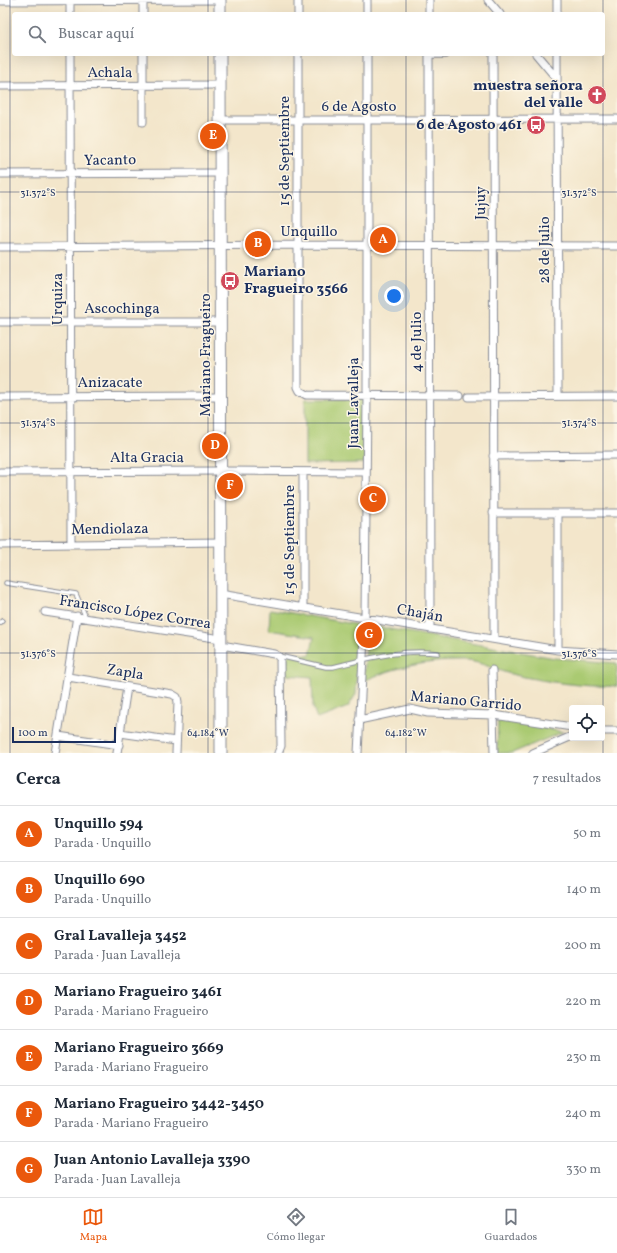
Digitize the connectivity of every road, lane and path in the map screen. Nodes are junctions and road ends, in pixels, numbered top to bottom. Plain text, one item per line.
1 (70, 0) edge
2 (143, 0) edge
3 (220, 0) edge
4 (298, 0) edge
5 (367, 0) edge
6 (428, 0) edge
7 (557, 0) edge
8 (0, 1) edge
9 (490, 2) edge
10 (70, 12) edge
11 (143, 12) edge
12 (220, 12) edge
13 (298, 12) edge
14 (367, 12) edge
15 (429, 12) edge
16 (492, 12) edge
17 (498, 12) edge
18 (557, 12) edge
19 (70, 56) edge
20 (143, 56) edge
21 (220, 56) edge
22 (298, 56) edge
23 (367, 56) edge
24 (429, 56) edge
25 (493, 56) edge
26 (538, 56) edge
27 (557, 56) edge
28 (557, 79) junction
29 (143, 85) junction
30 (220, 85) junction
31 (0, 86) edge
32 (70, 86) junction
33 (493, 119) junction
34 (558, 119) junction
35 (617, 119) edge
36 (220, 120) junction
37 (298, 120) junction
38 (367, 120) junction
39 (429, 120) junction
40 (143, 122) dead end
41 (220, 172) junction
42 (0, 174) edge
43 (70, 174) junction
44 (298, 245) junction
45 (368, 245) junction
46 (429, 245) junction
47 (494, 245) junction
48 (71, 246) junction
49 (221, 246) junction
50 (558, 246) junction
51 (617, 246) edge
52 (0, 247) edge
53 (0, 322) edge
54 (220, 322) junction
55 (71, 323) junction
56 (220, 396) junction
57 (367, 396) junction
58 (430, 396) junction
59 (460, 396) dead end
60 (558, 396) junction
61 (617, 396) edge
62 (0, 397) edge
63 (71, 397) junction
64 (469, 397) dead end
65 (493, 397) junction
66 (617, 455) edge
67 (493, 456) junction
68 (221, 471) junction
69 (0, 472) edge
70 (71, 472) junction
71 (303, 472) junction
72 (366, 472) junction
73 (494, 513) junction
74 (558, 513) junction
75 (617, 513) edge
76 (221, 542) junction
77 (71, 544) junction
78 (0, 545) edge
79 (6, 583) dead end
80 (220, 594) junction
81 (303, 608) junction
82 (45, 612) dead end
83 (77, 616) junction
84 (86, 618) junction
85 (365, 618) junction
86 (430, 629) junction
87 (494, 638) junction
88 (224, 642) junction
89 (558, 650) junction
90 (438, 653) dead end
91 (617, 654) edge
92 (278, 656) junction
93 (362, 660) junction
94 (492, 670) dead end
95 (68, 677) junction
96 (126, 687) junction
97 (494, 715) junction
98 (359, 720) junction
99 (569, 728) edge
100 (605, 731) edge
101 (617, 731) edge
102 (120, 733) junction
103 (58, 736) junction
104 (569, 737) edge
105 (176, 741) junction
106 (118, 749) edge
107 (55, 753) edge
108 (176, 753) edge
109 (221, 753) edge
110 (278, 753) edge
111 (358, 753) edge
112 (494, 753) edge
113 (533, 753) edge

1 - 2 street
1 - 8 street
1 - 10 street
2 - 3 street
2 - 11 street
3 - 12 main road
4 - 13 street
5 - 14 street
6 - 15 street
7 - 18 street
9 - 16 street
9 - 17 street
19 - 32 street, Urquiza
20 - 29 street
21 - 30 main road, Mariano Fragueiro
22 - 37 street, 15 de Septiembre
23 - 38 street, Juan Lavalleja
24 - 39 street, 4 de Julio
25 - 33 street, Jujuy
26 - 28 street
27 - 28 street, 28 de Julio
28 - 34 street, 28 de Julio
29 - 30 street, Achala
29 - 32 street, Achala
29 - 40 street
30 - 36 main road, Mariano Fragueiro
31 - 32 street, Achala
32 - 43 street, Urquiza
33 - 34 street, 6 de Agosto
33 - 39 street, 6 de Agosto
33 - 47 street, Jujuy
34 - 35 street, 6 de Agosto
34 - 50 street, 28 de Julio
36 - 37 street, 6 de Agosto
36 - 41 main road, Mariano Fragueiro
37 - 38 street, 6 de Agosto
37 - 44 street, 15 de Septiembre
38 - 39 street, 6 de Agosto
38 - 45 street, Juan Lavalleja
39 - 46 street, 4 de Julio
41 - 43 street, Yacanto
41 - 49 main road, Mariano Fragueiro
42 - 43 street, Yacanto
43 - 48 street, Urquiza
44 - 45 street, Unquillo
44 - 49 street, Unquillo
44 - 57 street, 15 de Septiembre
45 - 46 street, Unquillo
45 - 57 street, Juan Lavalleja
46 - 47 street, Unquillo
46 - 58 street, 4 de Julio
47 - 50 street, Unquillo
47 - 65 street, Jujuy
48 - 49 street, Unquillo
48 - 52 street, Unquillo
48 - 55 street, Urquiza
49 - 54 main road, Mariano Fragueiro
50 - 51 street, Unquillo
50 - 60 street, 28 de Julio
53 - 55 street, Ascochinga
54 - 55 street, Ascochinga
54 - 56 main road, Mariano Fragueiro
55 - 63 street, Urquiza
56 - 63 street, Anizacate
56 - 68 main road, Mariano Fragueiro
57 - 58 street
57 - 72 street, Juan Lavalleja
58 - 59 street
58 - 86 street, 4 de Julio
60 - 61 street
60 - 65 street
62 - 63 street, Anizacate
63 - 70 street, Urquiza
64 - 65 street
65 - 67 street, Jujuy
66 - 67 street
67 - 73 street, Jujuy
68 - 70 street, Alta Gracia
68 - 71 street, Alta Gracia
68 - 76 main road, Mariano Fragueiro
69 - 70 street, Alta Gracia
70 - 77 street, Urquiza
71 - 72 street, Alta Gracia
71 - 81 street, 15 de Septiembre
72 - 85 street, Juan Lavalleja
73 - 74 street
73 - 87 street, Jujuy
74 - 75 street
74 - 89 street
76 - 77 street, Mendiolaza
76 - 80 main road, Mariano Fragueiro
77 - 78 street, Mendiolaza
79 - 84 lane
80 - 81 street, Chaján
80 - 88 main road, Mariano Fragueiro
81 - 85 street, Chaján
82 - 83 street, Francisco López Correa
83 - 84 street, Francisco López Correa
83 - 95 street
84 - 88 street, Francisco López Correa
85 - 86 street, Chaján
85 - 93 street, Juan Lavalleja
86 - 87 street, Chaján
87 - 89 street, Chaján
88 - 92 street, Francisco López Correa
88 - 109 main road, Mariano Fragueiro
89 - 91 street, Chaján
90 - 93 lane
92 - 93 lane
92 - 110 street
93 - 98 street, Juan Lavalleja
94 - 97 street
95 - 96 street, Zapla
95 - 103 street
96 - 102 street
96 - 105 street, Zapla
97 - 98 street, Mariano Garrido
97 - 99 street, Mariano Garrido
97 - 112 street
98 - 111 street, Juan Lavalleja
100 - 101 street
102 - 105 street
102 - 106 street
103 - 106 street
103 - 107 street
104 - 113 street
105 - 108 street

